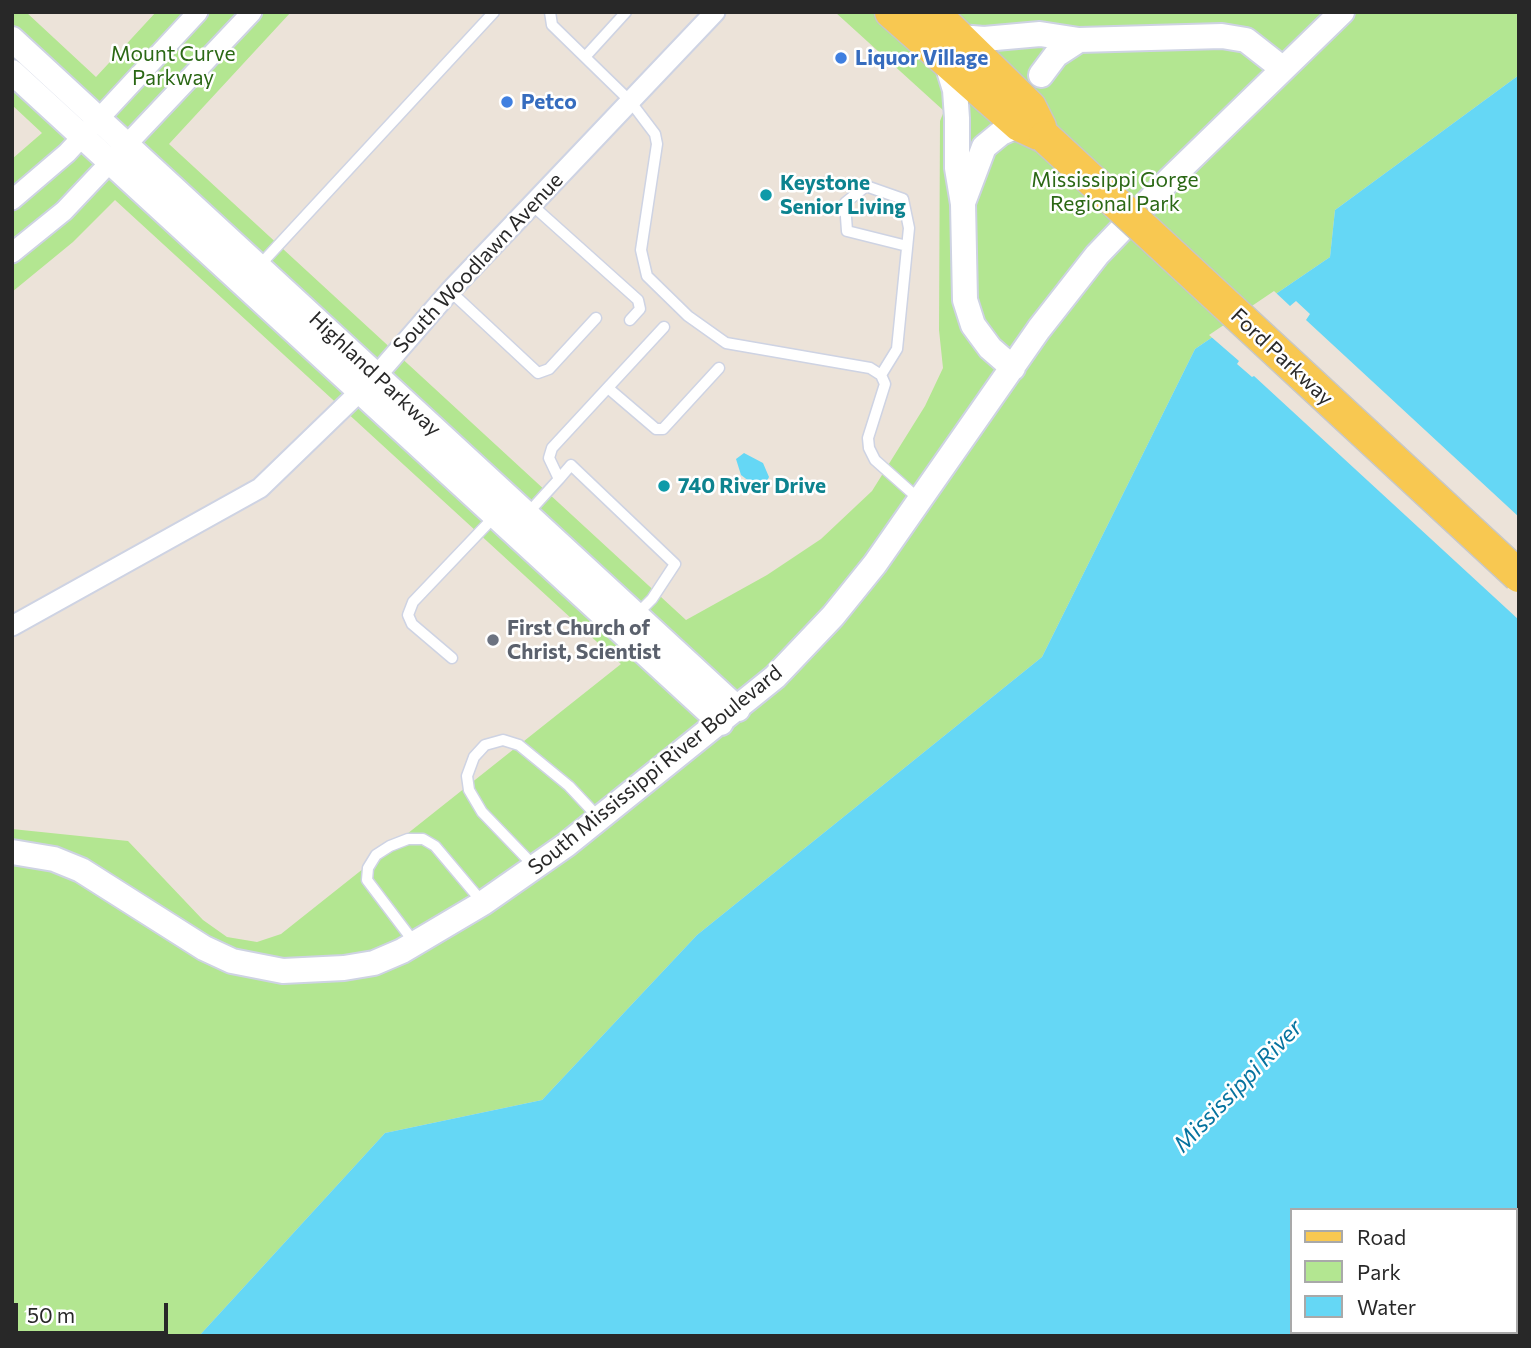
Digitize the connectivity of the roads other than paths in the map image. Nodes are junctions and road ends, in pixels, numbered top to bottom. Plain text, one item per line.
1 (198, 12) edge
2 (251, 12) edge
3 (494, 12) edge
4 (550, 12) edge
5 (626, 12) edge
6 (715, 12) edge
7 (891, 12) edge
8 (933, 12) edge
9 (1342, 12) edge
10 (12, 39) edge
11 (1079, 40) junction
12 (954, 50) junction
13 (585, 57) junction
14 (1283, 69) junction
15 (12, 72) edge
16 (1041, 75) joint
17 (630, 101) junction
18 (1031, 123) junction
19 (90, 128) junction
20 (119, 155) junction
21 (12, 200) edge
22 (963, 204) junction
23 (532, 205) junction
24 (907, 246) junction
25 (12, 253) edge
26 (259, 267) junction
27 (450, 291) junction
28 (596, 318) dead end
29 (630, 320) dead end
30 (664, 327) dead end
31 (719, 368) dead end
32 (1013, 368) junction
33 (377, 375) junction
34 (881, 375) junction
35 (608, 388) junction
36 (359, 394) junction
37 (559, 479) junction
38 (920, 501) junction
39 (511, 520) junction
40 (1519, 576) edge
41 (631, 625) junction
42 (12, 626) edge
43 (452, 658) dead end
44 (729, 716) junction
45 (600, 818) junction
46 (12, 852) edge
47 (536, 868) junction
48 (483, 903) junction
49 (415, 944) junction

1 - 19 street
2 - 20 street
3 - 26 lane
4 - 13 lane
5 - 13 lane
6 - 17 street, South Woodlawn Avenue
7 - 12 main road, Ford Parkway
8 - 12 main road, Ford Parkway
9 - 14 street, South Mississippi River Boulevard
10 - 19 street, Highland Parkway
11 - 12 street
11 - 14 street
11 - 16 street
12 - 18 main road, Ford Parkway
12 - 22 street
13 - 17 lane
14 - 32 street, South Mississippi River Boulevard
15 - 19 street, Highland Parkway
16 - 18 street
17 - 23 street, South Woodlawn Avenue
17 - 34 lane
18 - 22 street
18 - 40 main road, Ford Parkway, bridge
19 - 20 street, Highland Parkway
19 - 21 street
20 - 25 street
20 - 26 street, Highland Parkway
20 - 36 street, Highland Parkway
22 - 32 street
23 - 27 street, South Woodlawn Avenue
23 - 29 lane
24 - 24 lane
24 - 34 lane
26 - 33 street, Highland Parkway
27 - 28 lane
27 - 33 street, South Woodlawn Avenue
30 - 35 lane
31 - 35 lane
32 - 38 street, South Mississippi River Boulevard
33 - 36 street, South Woodlawn Avenue
33 - 39 street, Highland Parkway
34 - 38 lane
35 - 37 lane
36 - 39 street, Highland Parkway
36 - 42 street, South Woodlawn Avenue
37 - 39 lane
37 - 41 lane
38 - 44 street, South Mississippi River Boulevard
39 - 41 street, Highland Parkway
39 - 43 lane
41 - 44 street, Highland Parkway
44 - 45 street, South Mississippi River Boulevard
45 - 47 street, South Mississippi River Boulevard
45 - 47 lane
46 - 49 street, South Mississippi River Boulevard
47 - 48 street, South Mississippi River Boulevard
48 - 49 street, South Mississippi River Boulevard
48 - 49 lane

